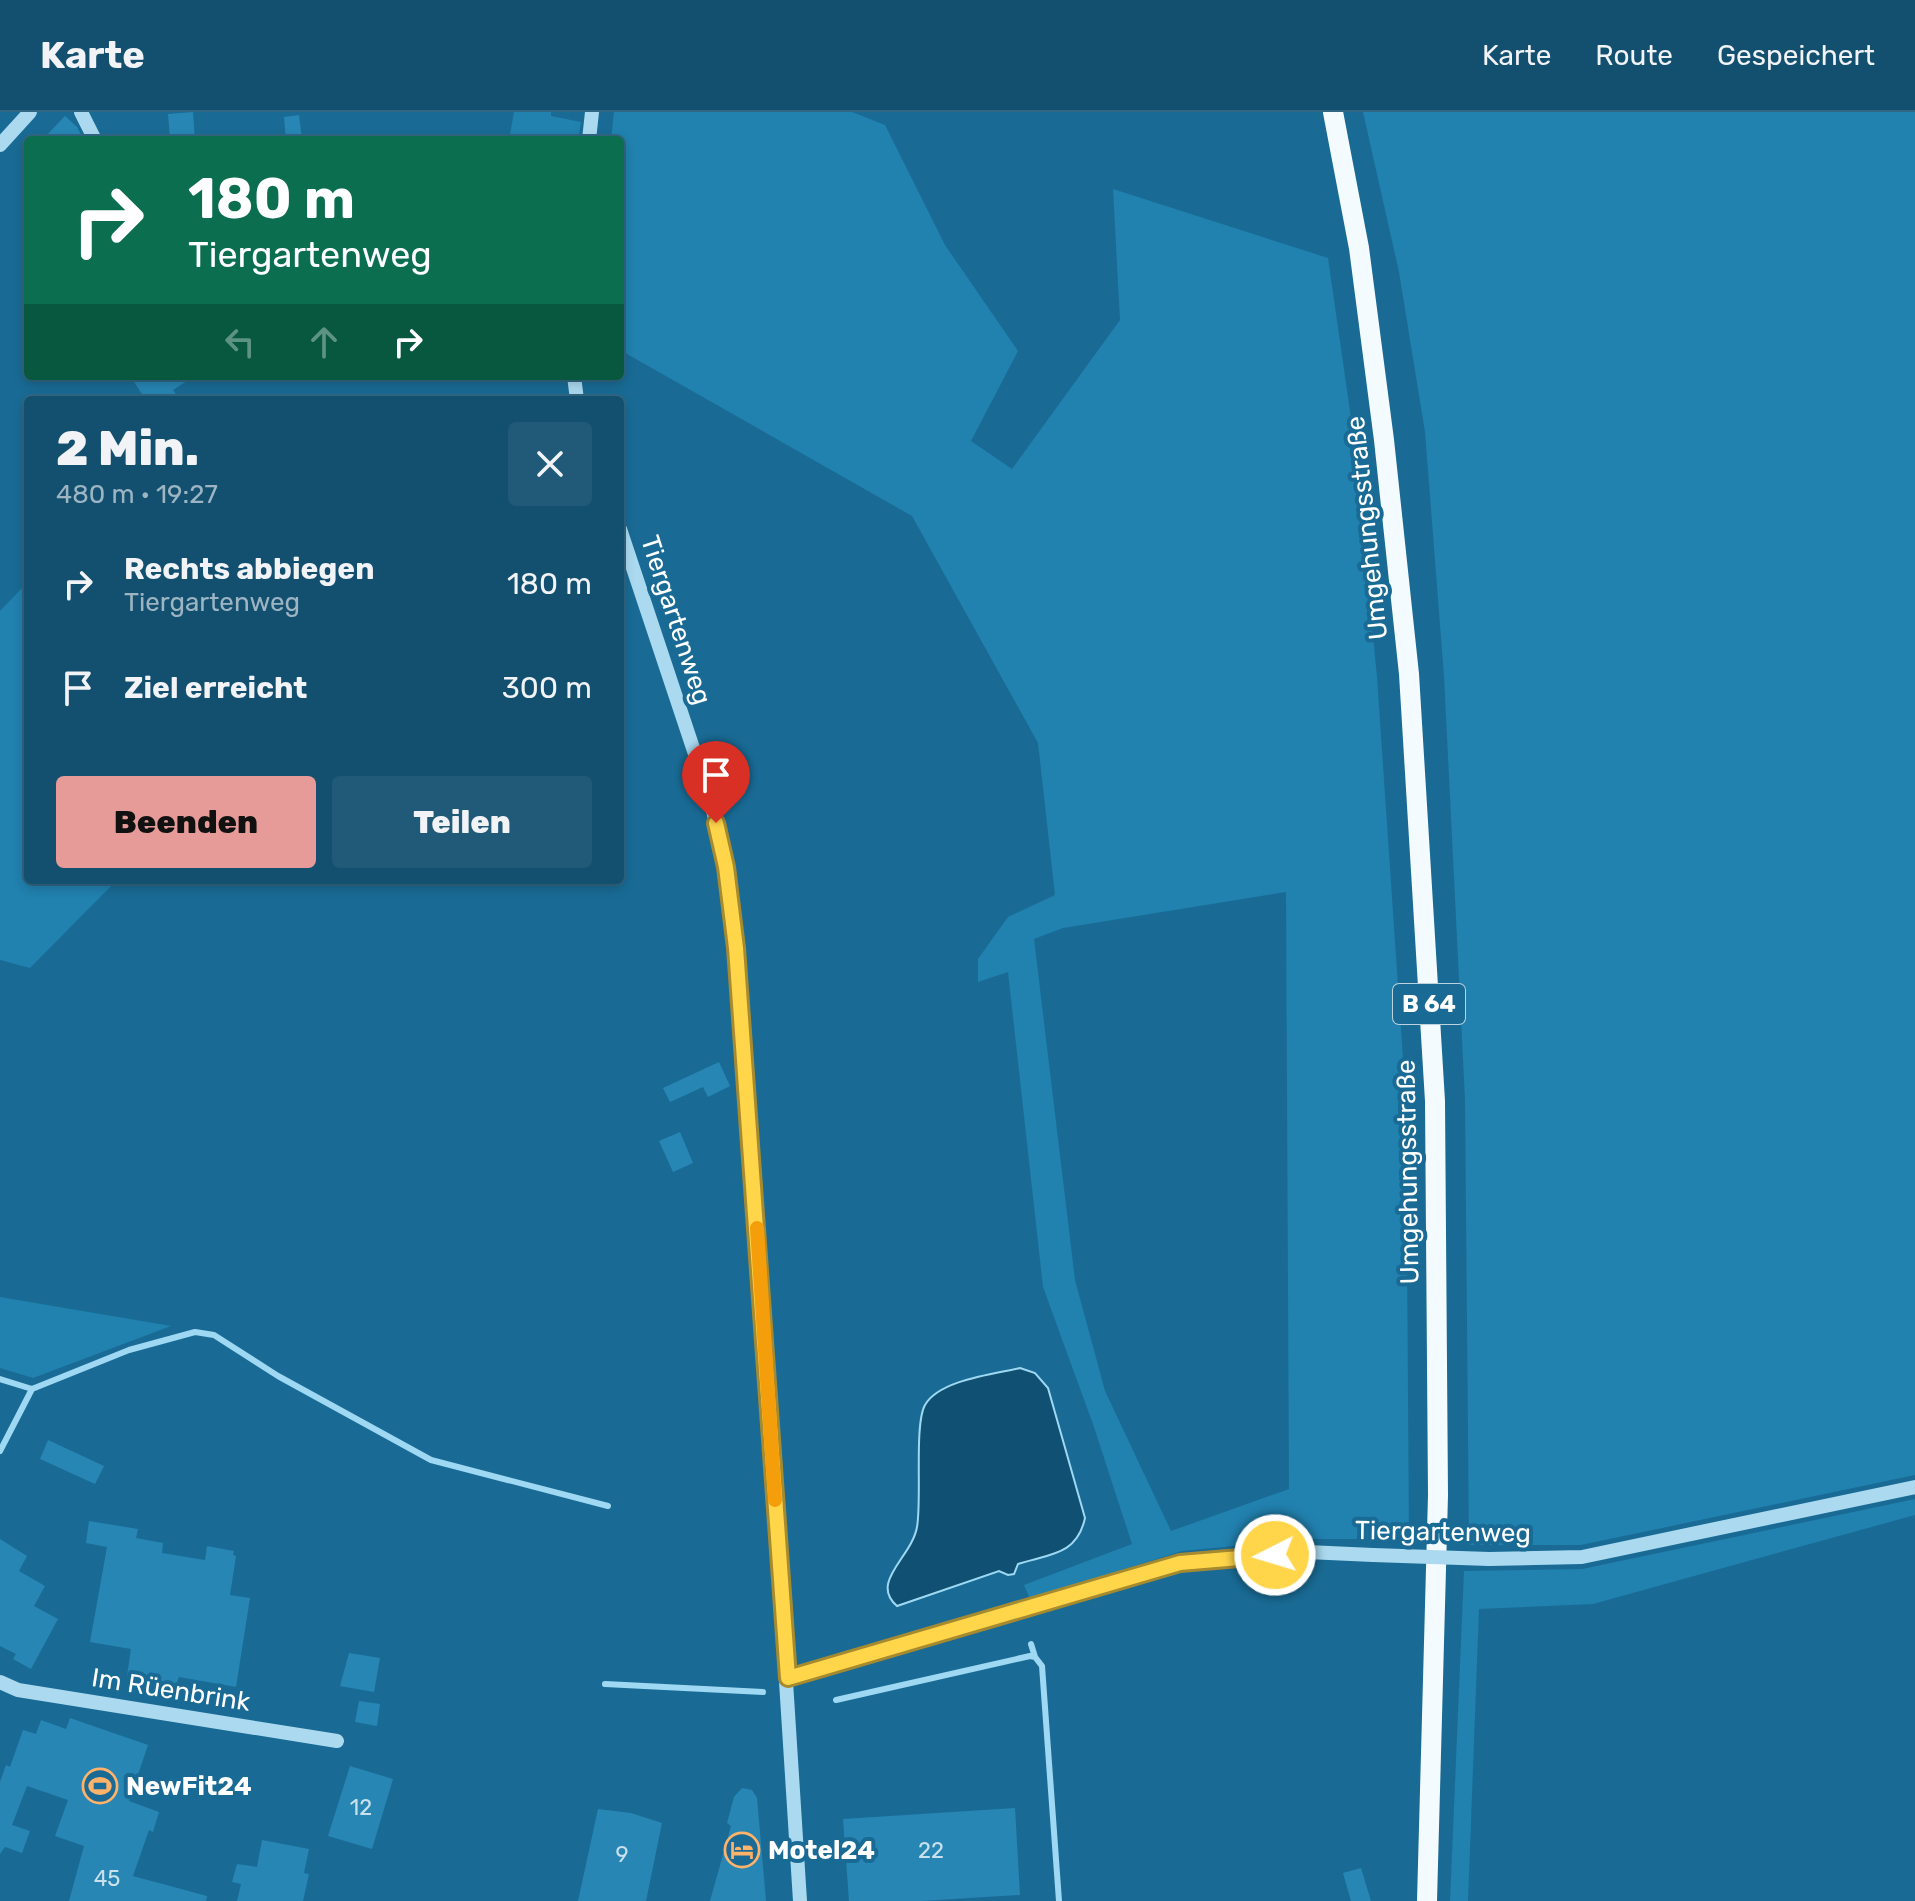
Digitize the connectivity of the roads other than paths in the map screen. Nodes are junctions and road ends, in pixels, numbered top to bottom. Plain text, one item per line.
1 (30, 112) edge
2 (81, 112) edge
3 (592, 112) edge
4 (1333, 112) edge
5 (93, 136) edge
6 (589, 136) edge
7 (0, 145) edge
8 (624, 541) edge
9 (1915, 1487) edge
10 (788, 1678) junction
11 (0, 1682) edge
12 (337, 1741) dead end
13 (800, 1901) edge
14 (1427, 1901) edge

1 - 7 street
2 - 5 street
3 - 6 street
4 - 14 main road, Umgehungsstraße / B 64
8 - 10 street, Tiergartenweg
9 - 10 street, Tiergartenweg, bridge
10 - 13 street, Tiergartenweg
11 - 12 street, Im Rüenbrink

